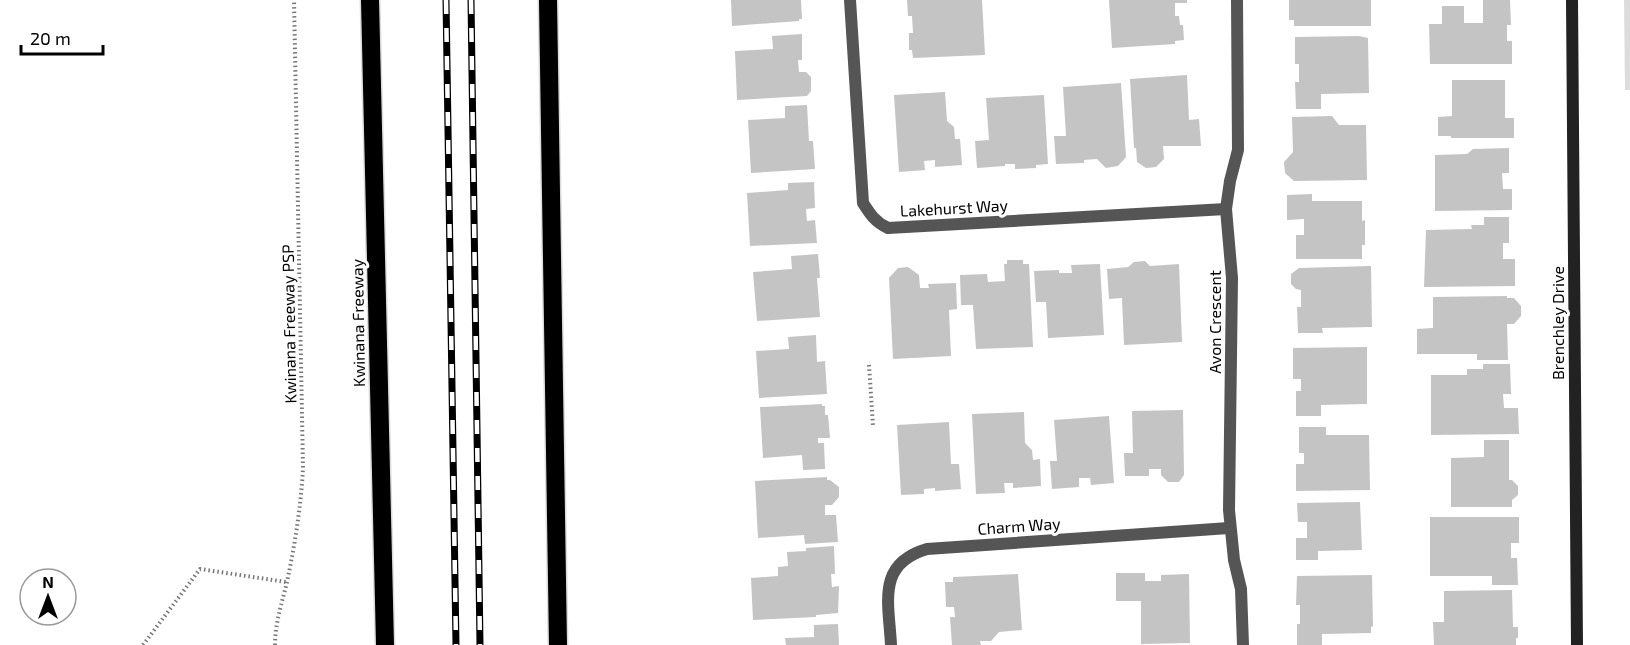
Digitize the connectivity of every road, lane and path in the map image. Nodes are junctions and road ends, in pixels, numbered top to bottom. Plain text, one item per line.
1 (294, 0) edge
2 (370, 0) edge
3 (548, 0) edge
4 (850, 0) edge
5 (1237, 0) edge
6 (1572, 0) edge
7 (1226, 209) junction
8 (869, 365) dead end
9 (873, 426) dead end
10 (1230, 528) junction
11 (286, 582) junction
12 (143, 645) edge
13 (275, 645) edge
14 (385, 645) edge
15 (558, 645) edge
16 (891, 645) edge
17 (1243, 645) edge
18 (1577, 645) edge

1 - 11 path, Kwinana Freeway PSP
2 - 14 highway, Kwinana Freeway
3 - 15 highway
4 - 7 street, Lakehurst Way
5 - 7 street, Avon Crescent
6 - 18 street, Brenchley Drive
7 - 10 street, Avon Crescent
8 - 9 path
10 - 16 street, Charm Way
10 - 17 street, Avon Crescent
11 - 12 path
11 - 13 path, Kwinana Freeway PSP

